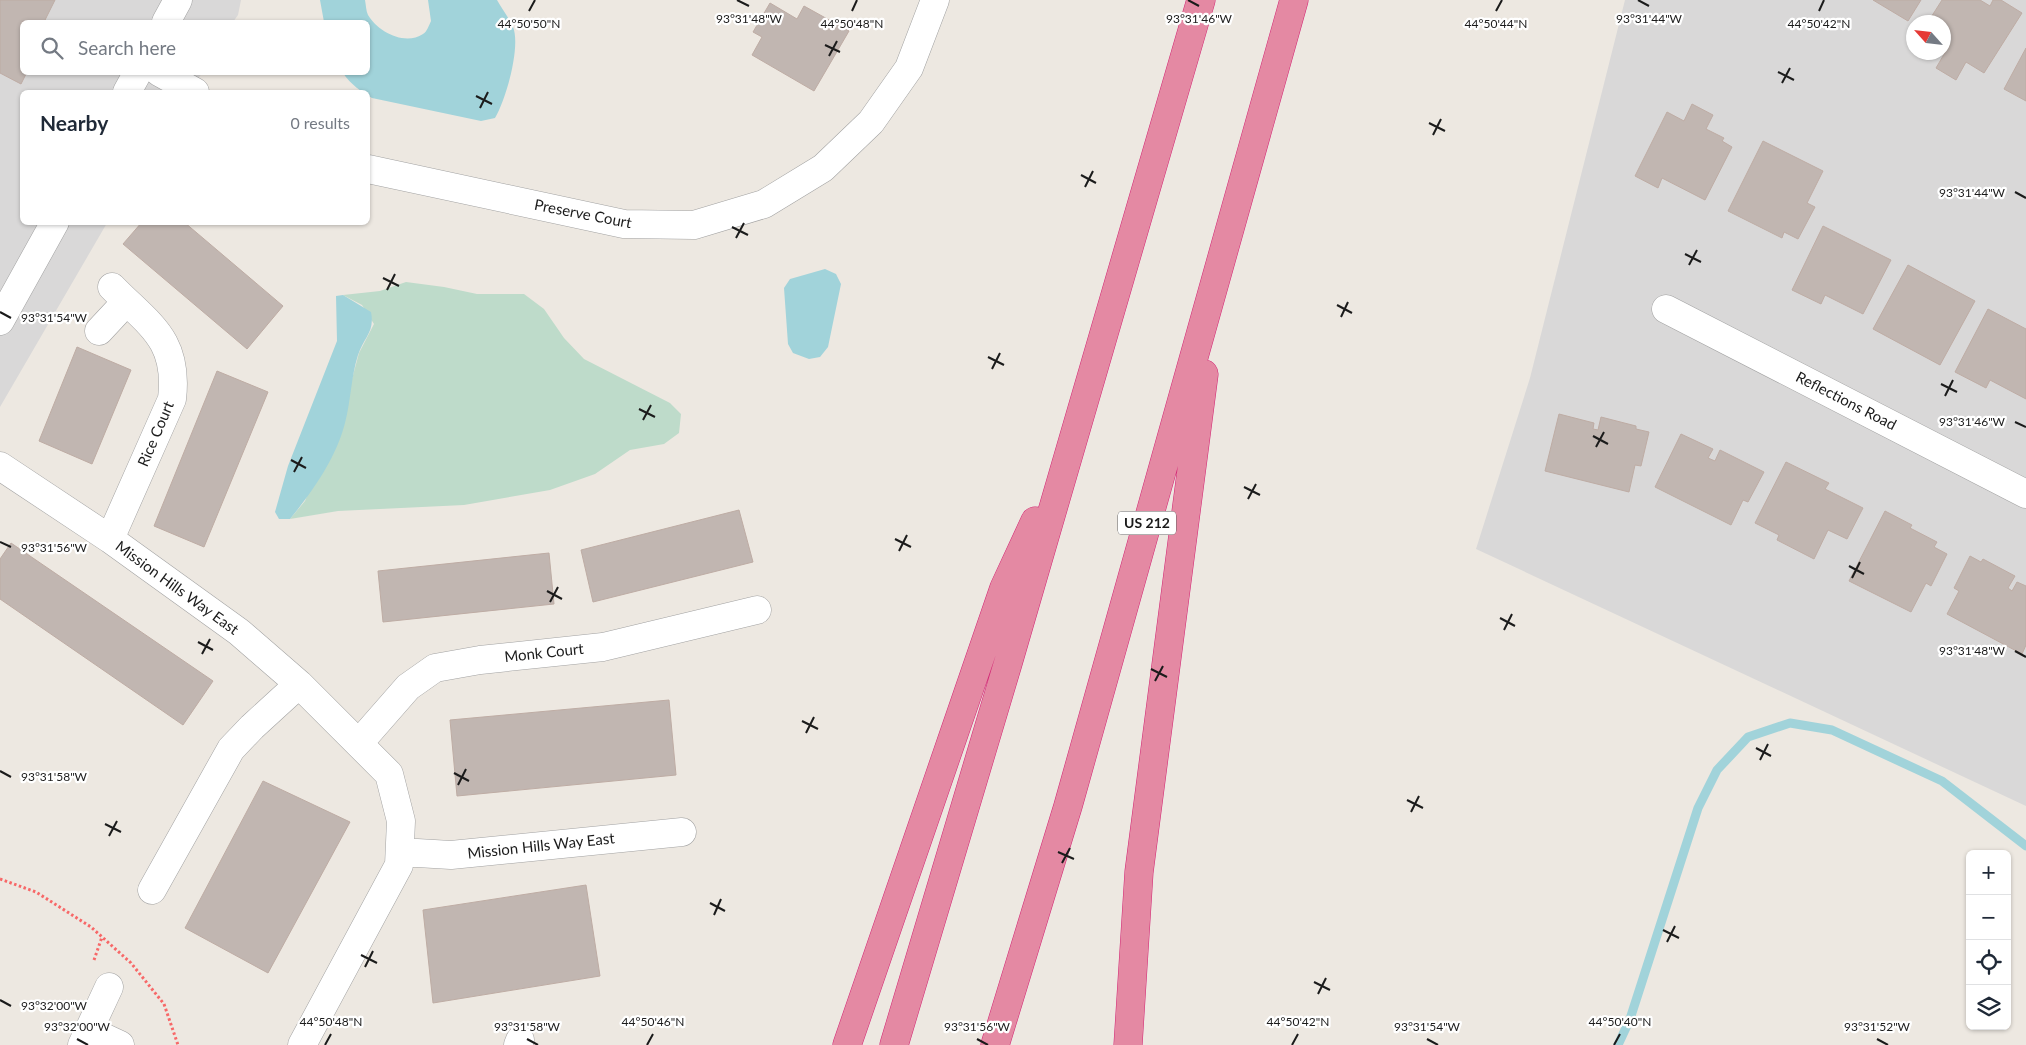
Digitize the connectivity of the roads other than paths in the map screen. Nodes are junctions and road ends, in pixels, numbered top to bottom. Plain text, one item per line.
1 (178, 0) edge
2 (935, 0) edge
3 (1201, 0) edge
4 (1294, 0) edge
5 (167, 20) edge
6 (136, 75) edge
7 (164, 75) edge
8 (128, 90) edge
9 (192, 90) edge
10 (370, 169) edge
11 (53, 225) edge
12 (1216, 279) junction
13 (1666, 309) dead end
14 (0, 321) edge
15 (99, 331) dead end
16 (1071, 445) junction
17 (0, 466) edge
18 (2026, 494) edge
19 (110, 539) junction
20 (757, 610) dead end
21 (299, 684) junction
22 (359, 743) junction
23 (682, 832) dead end
24 (400, 852) junction
25 (152, 890) dead end
26 (109, 987) dead end
27 (86, 1038) edge
28 (120, 1045) edge
29 (302, 1045) edge
30 (847, 1045) edge
31 (894, 1045) edge
32 (995, 1045) edge
33 (1128, 1045) edge

1 - 5 street
2 - 10 street, Preserve Court
3 - 16 highway
4 - 12 highway, US 212
6 - 8 street
7 - 9 street
11 - 14 street
12 - 32 highway, US 212
12 - 33 highway
13 - 18 street, Reflections Road
15 - 19 street, Rice Court
16 - 30 highway
16 - 31 highway
17 - 19 street, Mission Hills Way East
19 - 21 street, Mission Hills Way East
20 - 22 street, Monk Court
21 - 22 street, Mission Hills Way East
21 - 25 street
22 - 24 street, Mission Hills Way East
23 - 24 street, Mission Hills Way East
24 - 29 street, Mission Hills Way East
26 - 27 street
27 - 28 street

